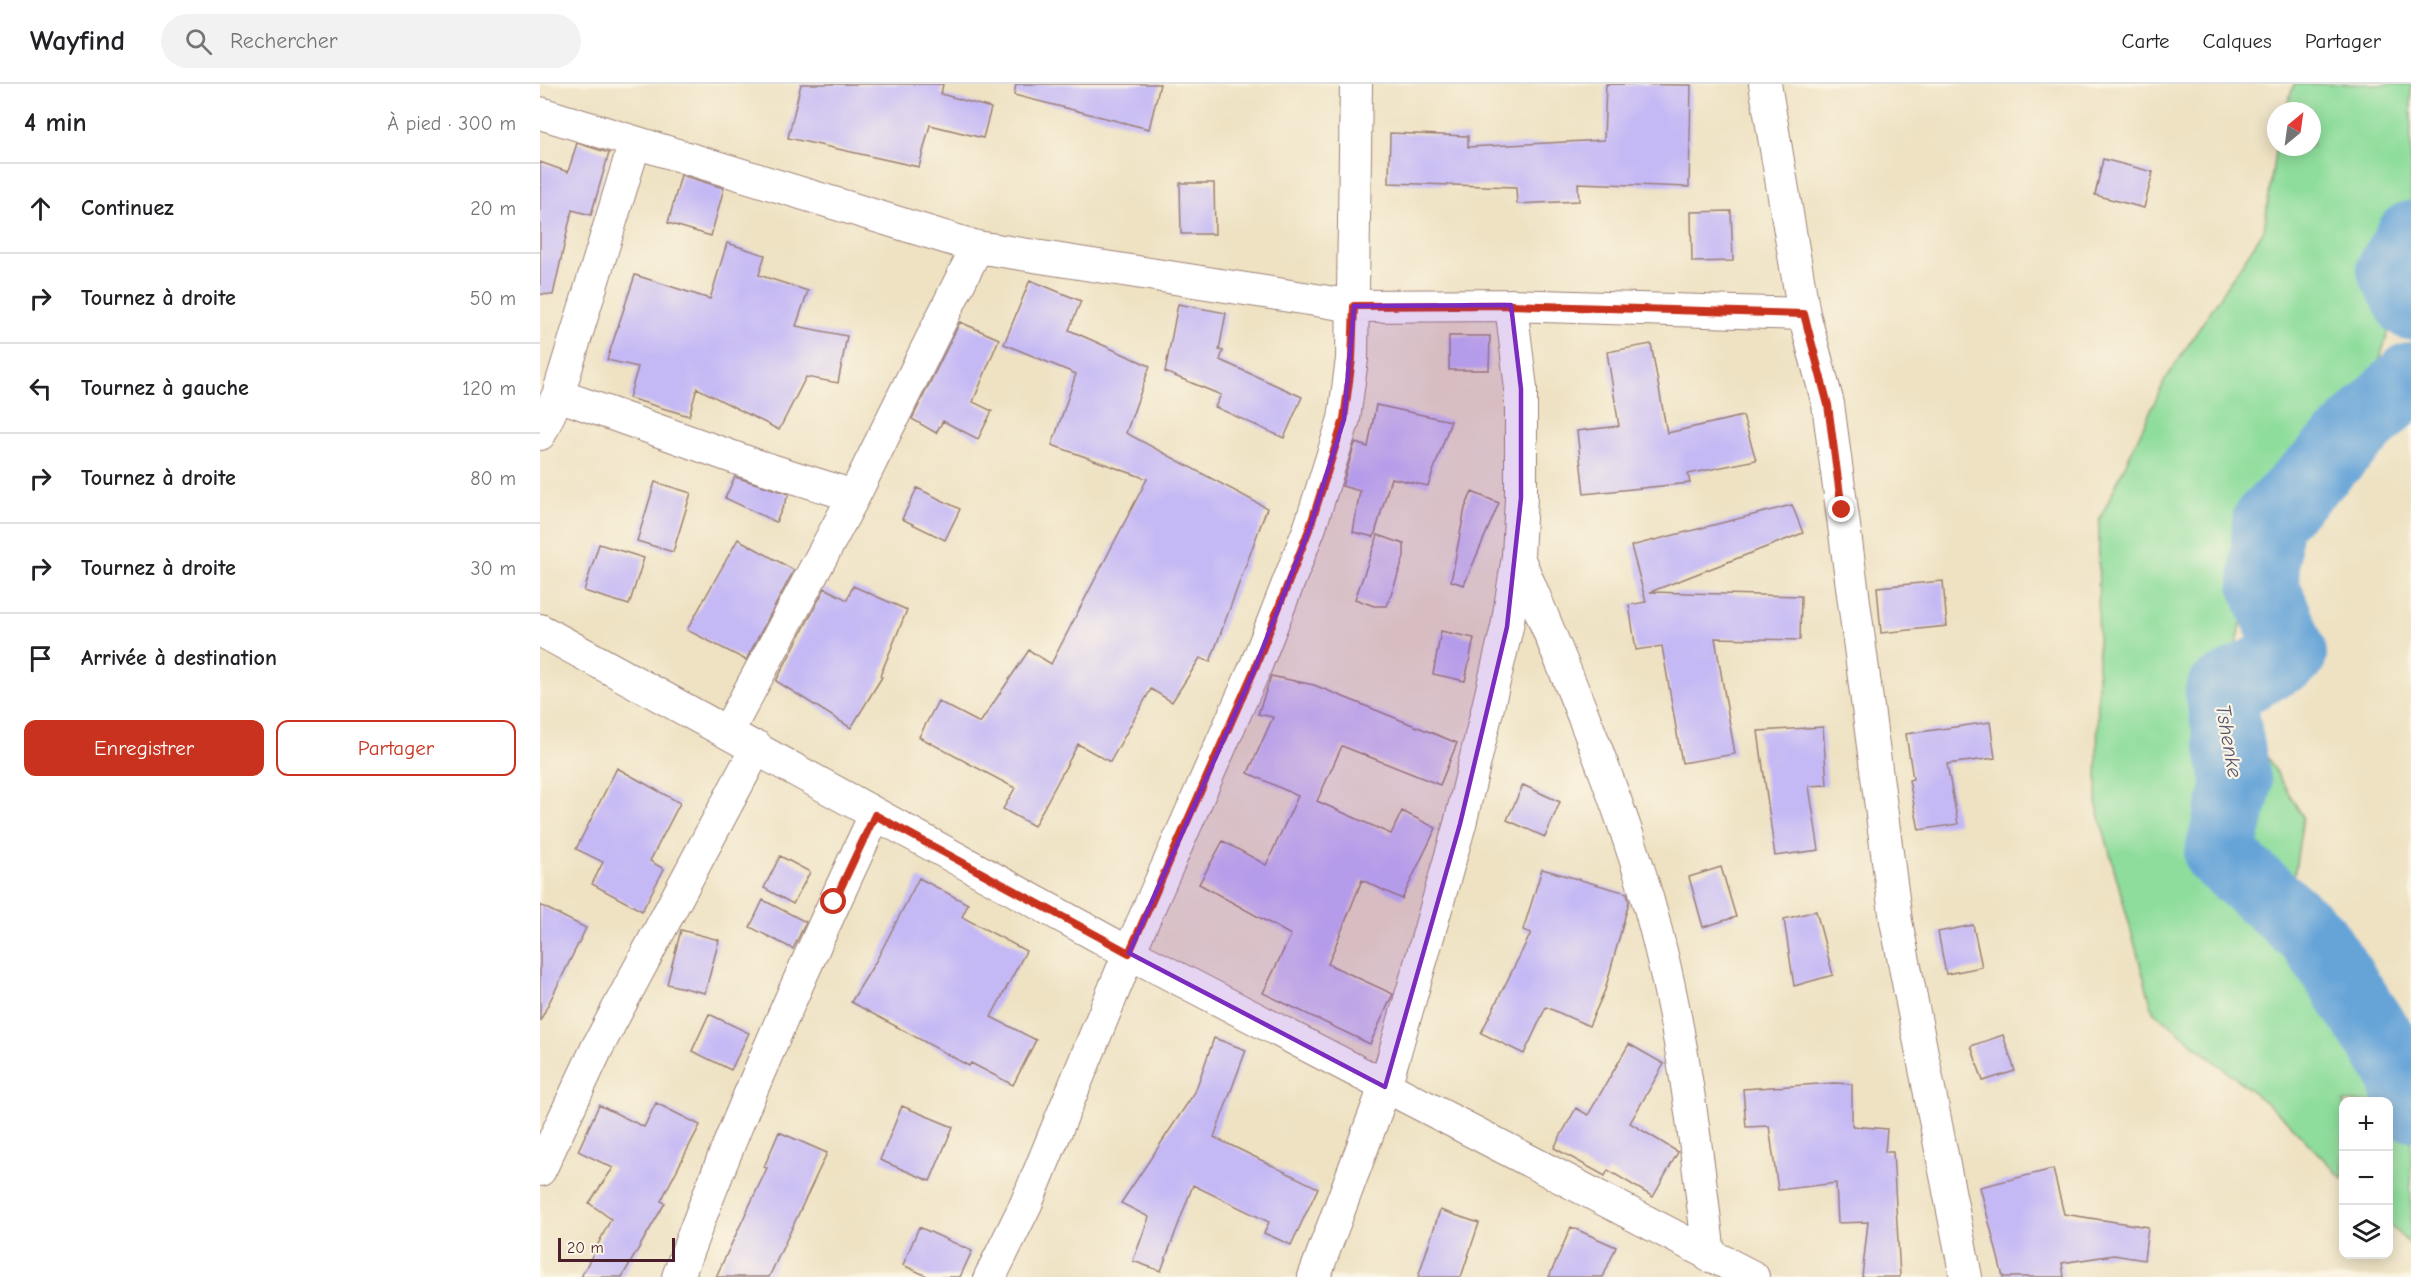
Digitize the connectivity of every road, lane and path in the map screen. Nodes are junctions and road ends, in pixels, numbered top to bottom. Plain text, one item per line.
1 (1356, 84) edge
2 (1765, 84) edge
3 (540, 113) edge
4 (635, 142) junction
5 (977, 247) junction
6 (1511, 305) junction
7 (1354, 306) junction
8 (1804, 314) junction
9 (558, 395) junction
10 (540, 434) edge
11 (854, 496) junction
12 (1518, 556) junction
13 (540, 630) edge
14 (728, 731) junction
15 (757, 747) junction
16 (875, 815) junction
17 (1129, 953) junction
18 (1385, 1087) junction
19 (540, 1170) edge
20 (1709, 1256) junction
21 (678, 1277) edge
22 (990, 1277) edge
23 (1314, 1277) edge
24 (1753, 1277) edge
25 (1966, 1277) edge

1 - 7 street
2 - 8 street
3 - 4 street
4 - 5 street
4 - 9 street
5 - 7 street
5 - 11 street
6 - 7 street
6 - 8 street
6 - 12 street
7 - 17 street
8 - 25 street
9 - 10 street
9 - 11 street
11 - 14 street
12 - 18 street
12 - 20 street
13 - 14 street
14 - 15 street
15 - 16 street
15 - 19 street
16 - 17 street
16 - 21 street
17 - 18 street
17 - 22 street
18 - 20 street
18 - 23 street
20 - 24 street

